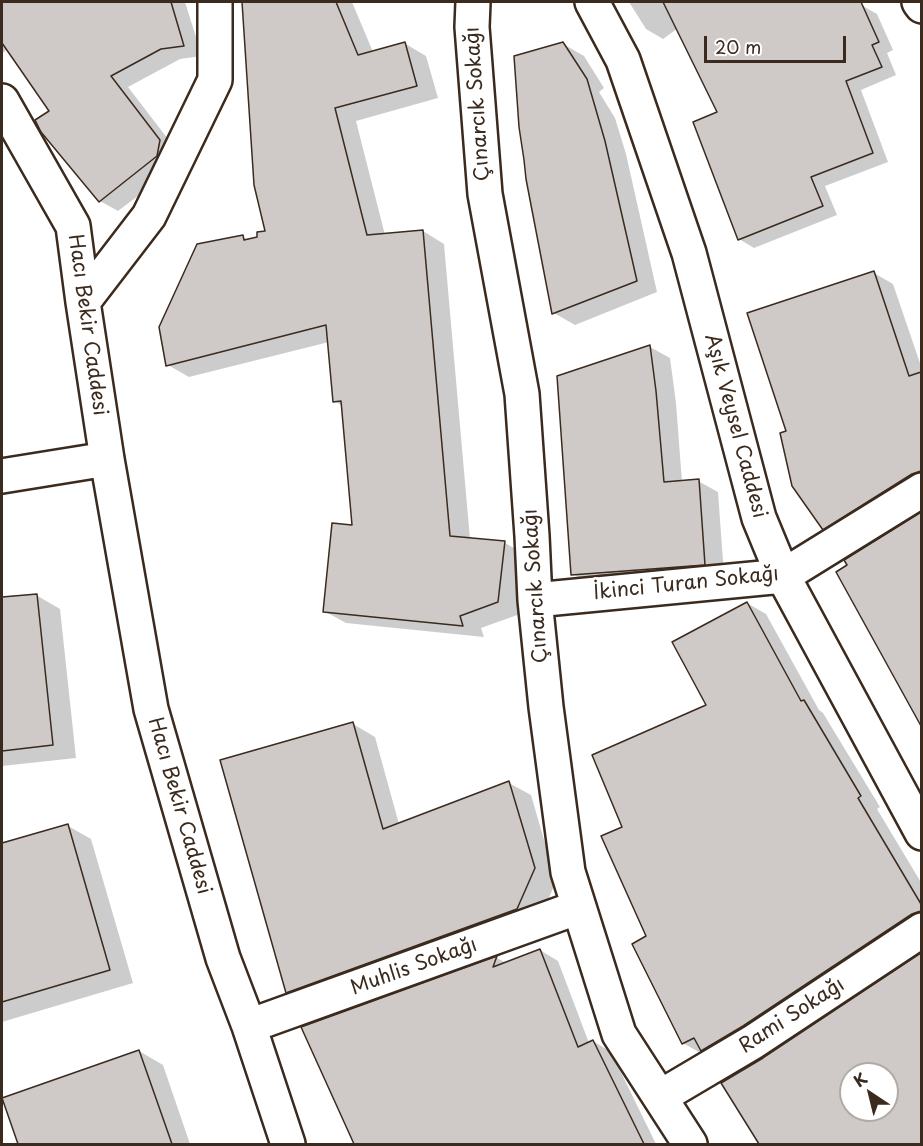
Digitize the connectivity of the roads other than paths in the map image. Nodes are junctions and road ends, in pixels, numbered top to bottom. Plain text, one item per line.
1 (215, 2) edge
2 (473, 2) edge
3 (592, 2) edge
4 (919, 2) edge
5 (921, 6) edge
6 (2, 101) edge
7 (83, 302) junction
8 (107, 459) junction
9 (2, 476) edge
10 (921, 490) edge
11 (783, 576) junction
12 (535, 600) junction
13 (919, 824) edge
14 (579, 907) junction
15 (921, 930) edge
16 (249, 1026) junction
17 (660, 1097) junction
18 (288, 1144) edge
19 (689, 1144) edge

1 - 7 street
2 - 12 street, Çınarcık Sokağı
3 - 11 street, Aşık Veysel Caddesi
4 - 5 street
6 - 7 street, Hacı Bekir Caddesi
7 - 8 street, Hacı Bekir Caddesi
8 - 9 street
8 - 16 street, Hacı Bekir Caddesi
10 - 11 street, İkinci Turan Sokağı
11 - 12 street, İkinci Turan Sokağı
11 - 13 street, Aşık Veysel Caddesi
12 - 14 street, Çınarcık Sokağı
14 - 16 street, Muhlis Sokağı
14 - 17 street, Çınarcık Sokağı
15 - 17 street, Rami Sokağı
16 - 18 street, Hacı Bekir Caddesi
17 - 19 street, Çınarcık Sokağı

